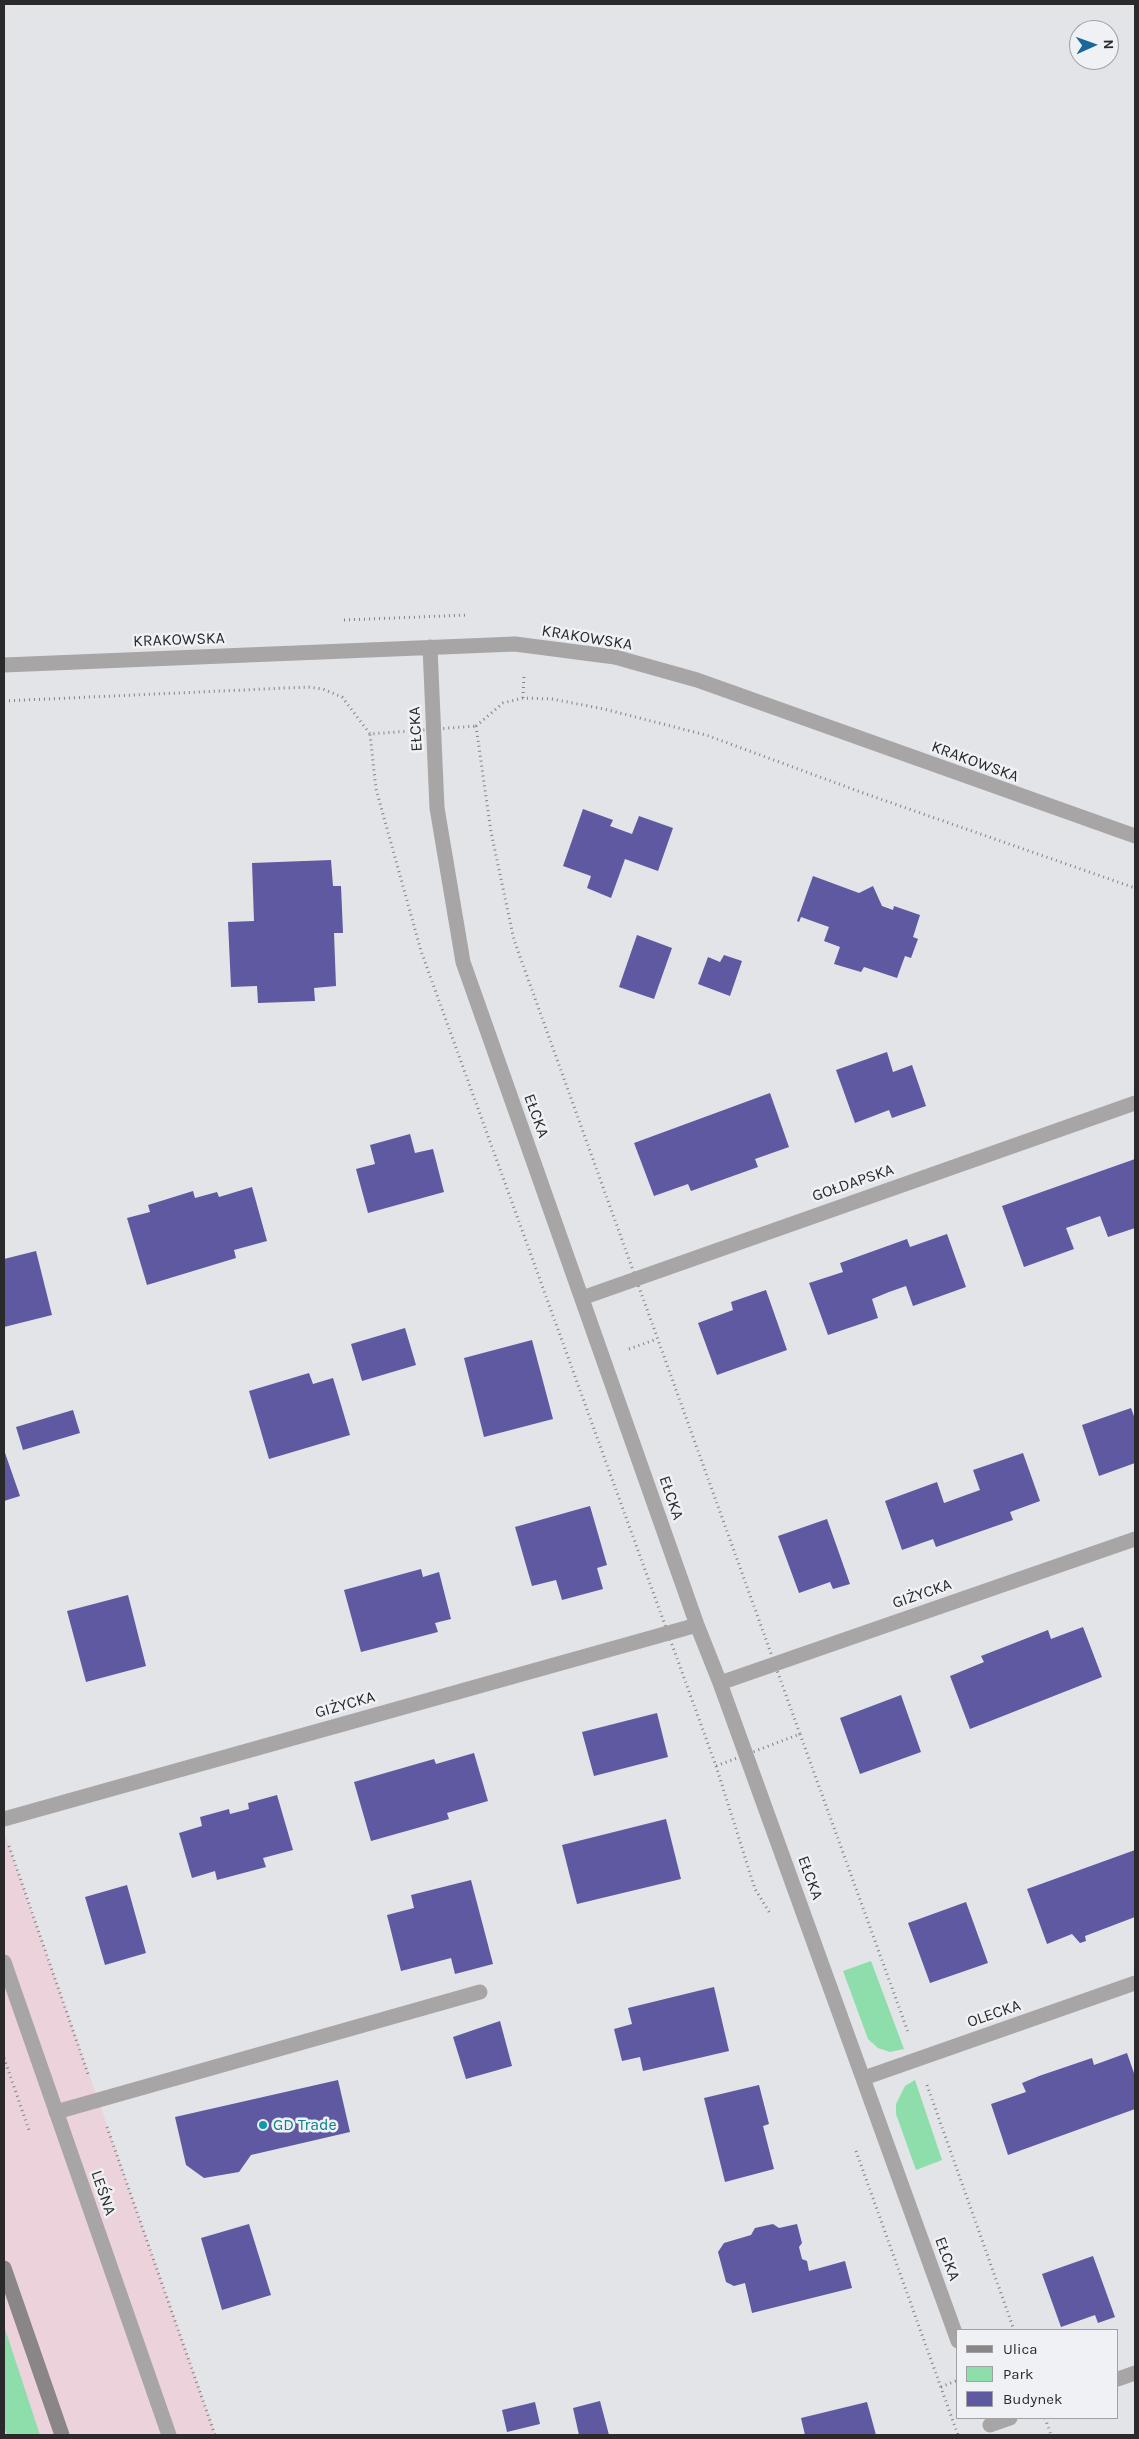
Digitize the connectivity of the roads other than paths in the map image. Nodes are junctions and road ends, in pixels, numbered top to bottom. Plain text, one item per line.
1 (430, 647) junction
2 (4, 665) edge
3 (1135, 836) edge
4 (1135, 1103) edge
5 (582, 1298) junction
6 (1135, 1539) edge
7 (697, 1625) junction
8 (720, 1683) junction
9 (4, 1819) edge
10 (4, 1962) edge
11 (1135, 1983) edge
12 (480, 1992) dead end
13 (864, 2078) junction
14 (56, 2112) junction
15 (4, 2268) edge
16 (956, 2335) edge
17 (1135, 2373) edge
18 (1119, 2379) edge
19 (1008, 2419) edge
20 (991, 2426) edge
21 (62, 2435) edge
22 (169, 2435) edge

1 - 2 street, KRAKOWSKA
1 - 3 street, KRAKOWSKA
1 - 5 street, EŁCKA
4 - 5 street, GOŁDAPSKA
5 - 7 street, EŁCKA
6 - 8 street, GIŻYCKA
7 - 8 street, EŁCKA
7 - 9 street, GIŻYCKA
8 - 13 street, EŁCKA
10 - 14 street, LEŚNA
11 - 13 street, OLECKA
12 - 14 street
13 - 16 street, EŁCKA
14 - 22 street, LEŚNA
15 - 21 main road
17 - 18 street
19 - 20 street

